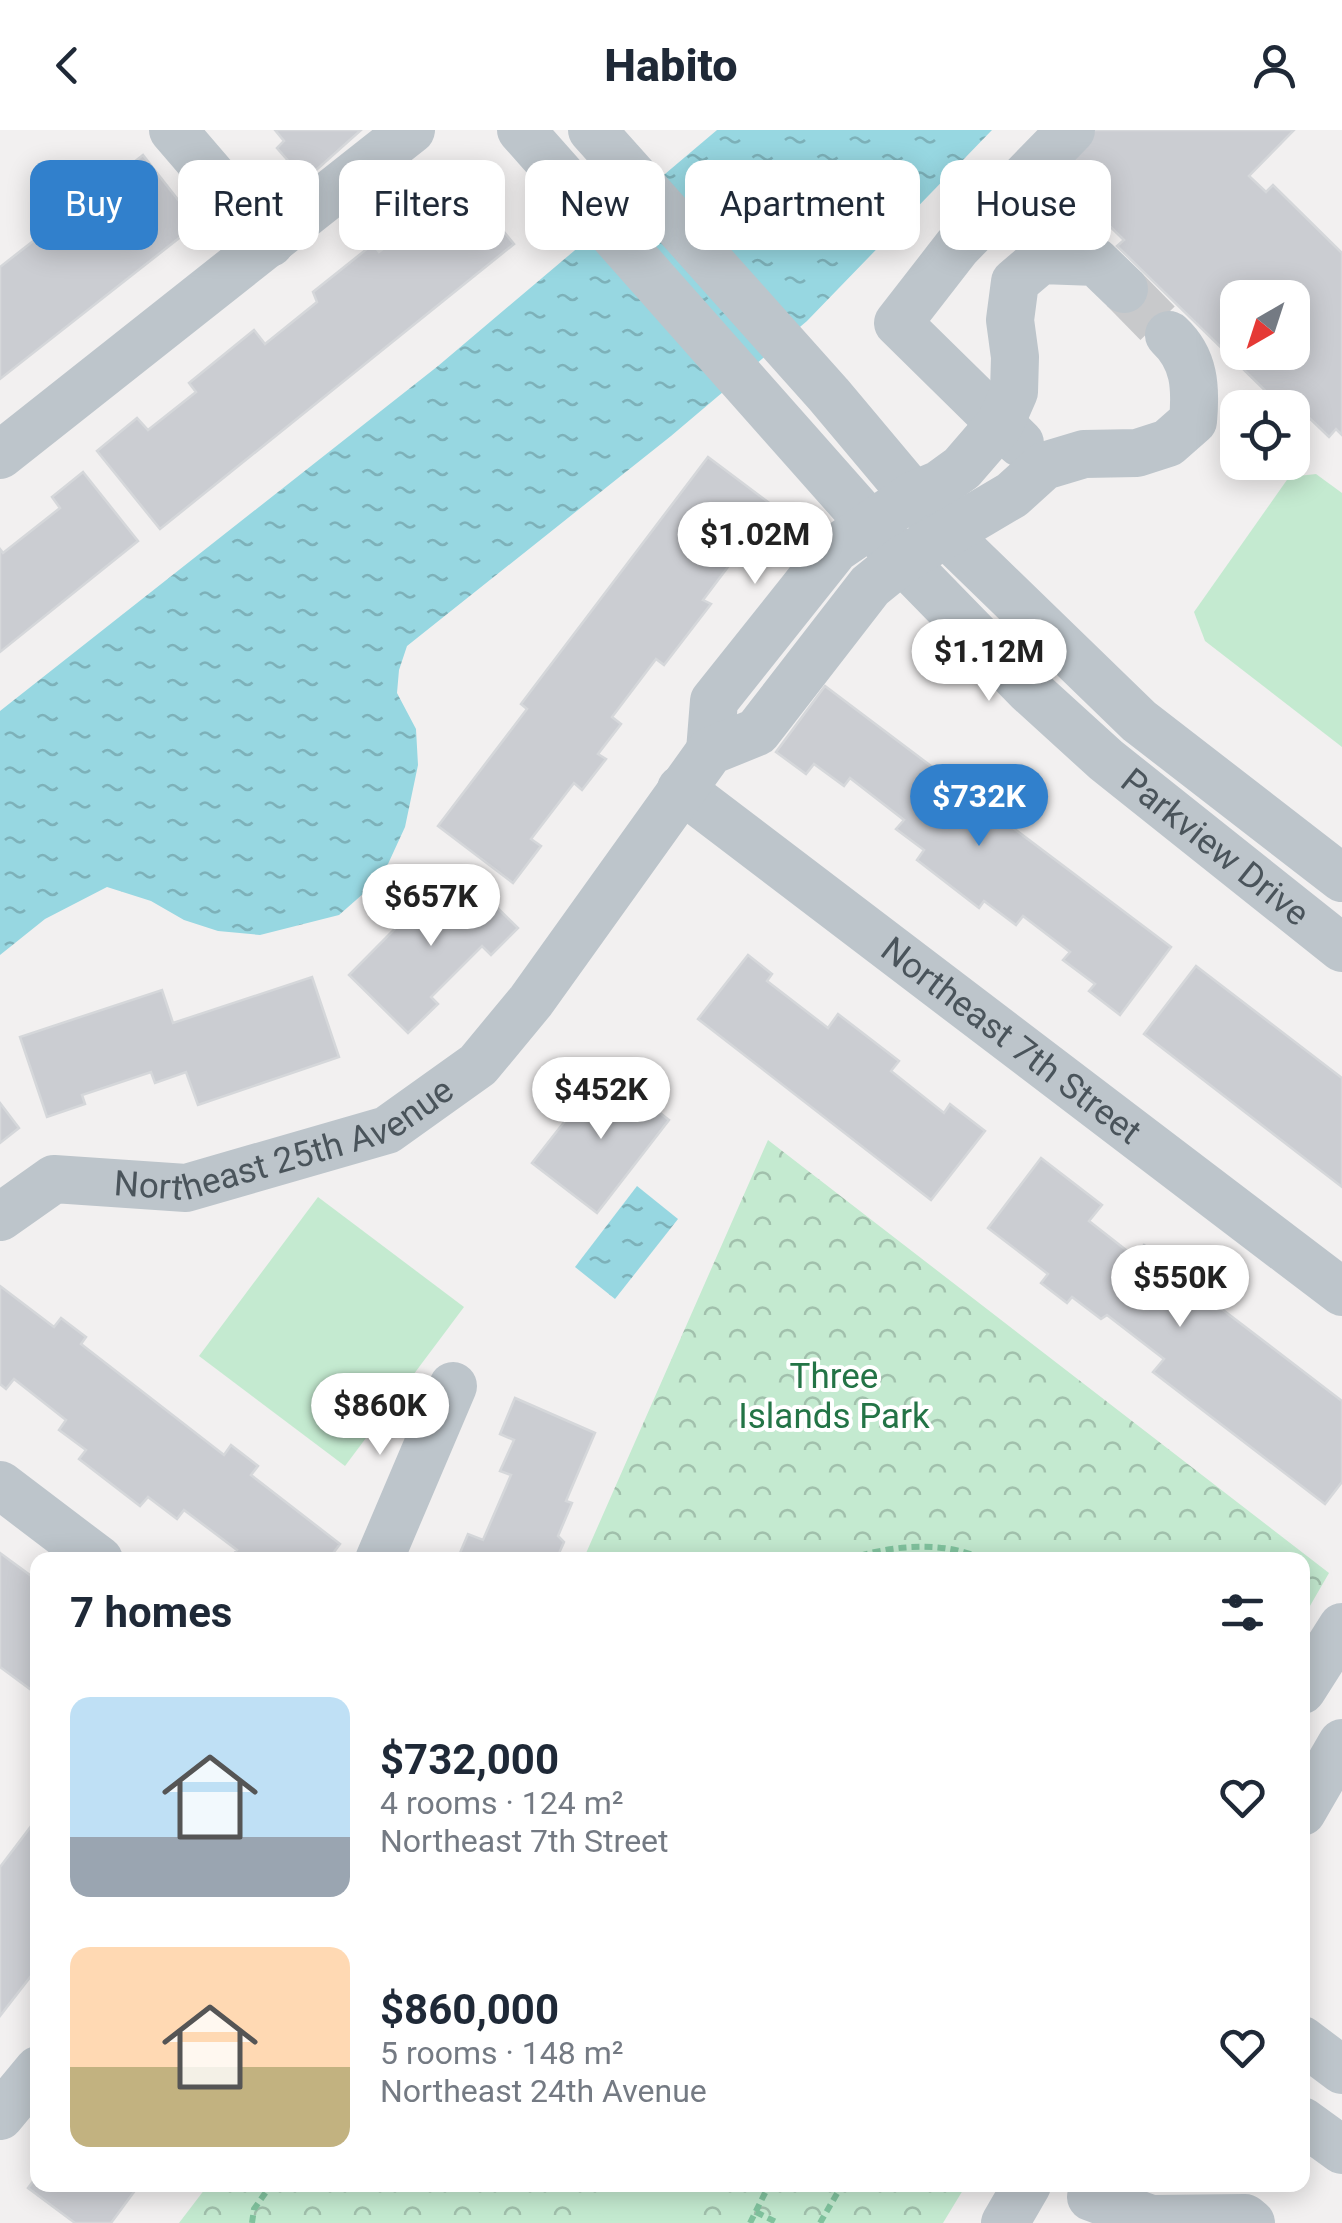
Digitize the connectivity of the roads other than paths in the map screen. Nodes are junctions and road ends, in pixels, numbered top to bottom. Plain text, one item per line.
1 (173, 130) edge
2 (411, 130) edge
3 (521, 130) edge
4 (1071, 130) edge
5 (603, 142) edge
6 (199, 160) edge
7 (319, 204) edge
8 (262, 250) edge
9 (1124, 288) tunnel mouth
10 (1169, 335) tunnel mouth
11 (1000, 424) junction
12 (0, 455) edge
13 (1044, 466) junction
14 (914, 495) junction
15 (870, 523) junction
16 (944, 532) junction
17 (902, 560) junction
18 (1064, 652) junction
19 (1029, 690) junction
20 (710, 751) junction
21 (681, 788) junction
22 (1342, 878) edge
23 (1342, 948) edge
24 (0, 1218) edge
25 (1342, 1292) edge
26 (452, 1386) dead end
27 (0, 1486) edge
28 (88, 1552) edge
29 (382, 1552) edge
30 (1342, 1627) edge
31 (1310, 1677) edge
32 (1342, 1743) edge
33 (1310, 1798) edge
34 (1310, 2046) edge
35 (1342, 2070) edge
36 (30, 2080) edge
37 (0, 2116) edge
38 (1310, 2127) edge
39 (1342, 2150) edge
40 (1022, 2192) edge
41 (1089, 2202) edge
42 (1006, 2223) edge
43 (1251, 2223) edge

1 - 6 street
2 - 7 street
3 - 15 street, Parkview Drive
4 - 11 street
5 - 14 street, Parkview Drive
8 - 12 street
9 - 11 street
10 - 13 street
11 - 13 street
11 - 14 street
13 - 16 street, Northeast 25th Avenue
14 - 15 street
14 - 16 street, Parkview Drive
15 - 17 street, Parkview Drive
15 - 20 street
16 - 17 street, Northeast 25th Avenue
16 - 18 street, Parkview Drive
17 - 19 street, Parkview Drive
17 - 20 street, Northeast 25th Avenue
18 - 19 street
18 - 22 street, Parkview Drive
19 - 23 street, Parkview Drive
20 - 21 street, Northeast 25th Avenue
21 - 24 street, Northeast 25th Avenue
21 - 25 street, Northeast 7th Street
26 - 29 street
27 - 28 street
30 - 31 street
32 - 33 street
34 - 35 street
36 - 37 street
38 - 39 street
40 - 42 street
41 - 43 street

